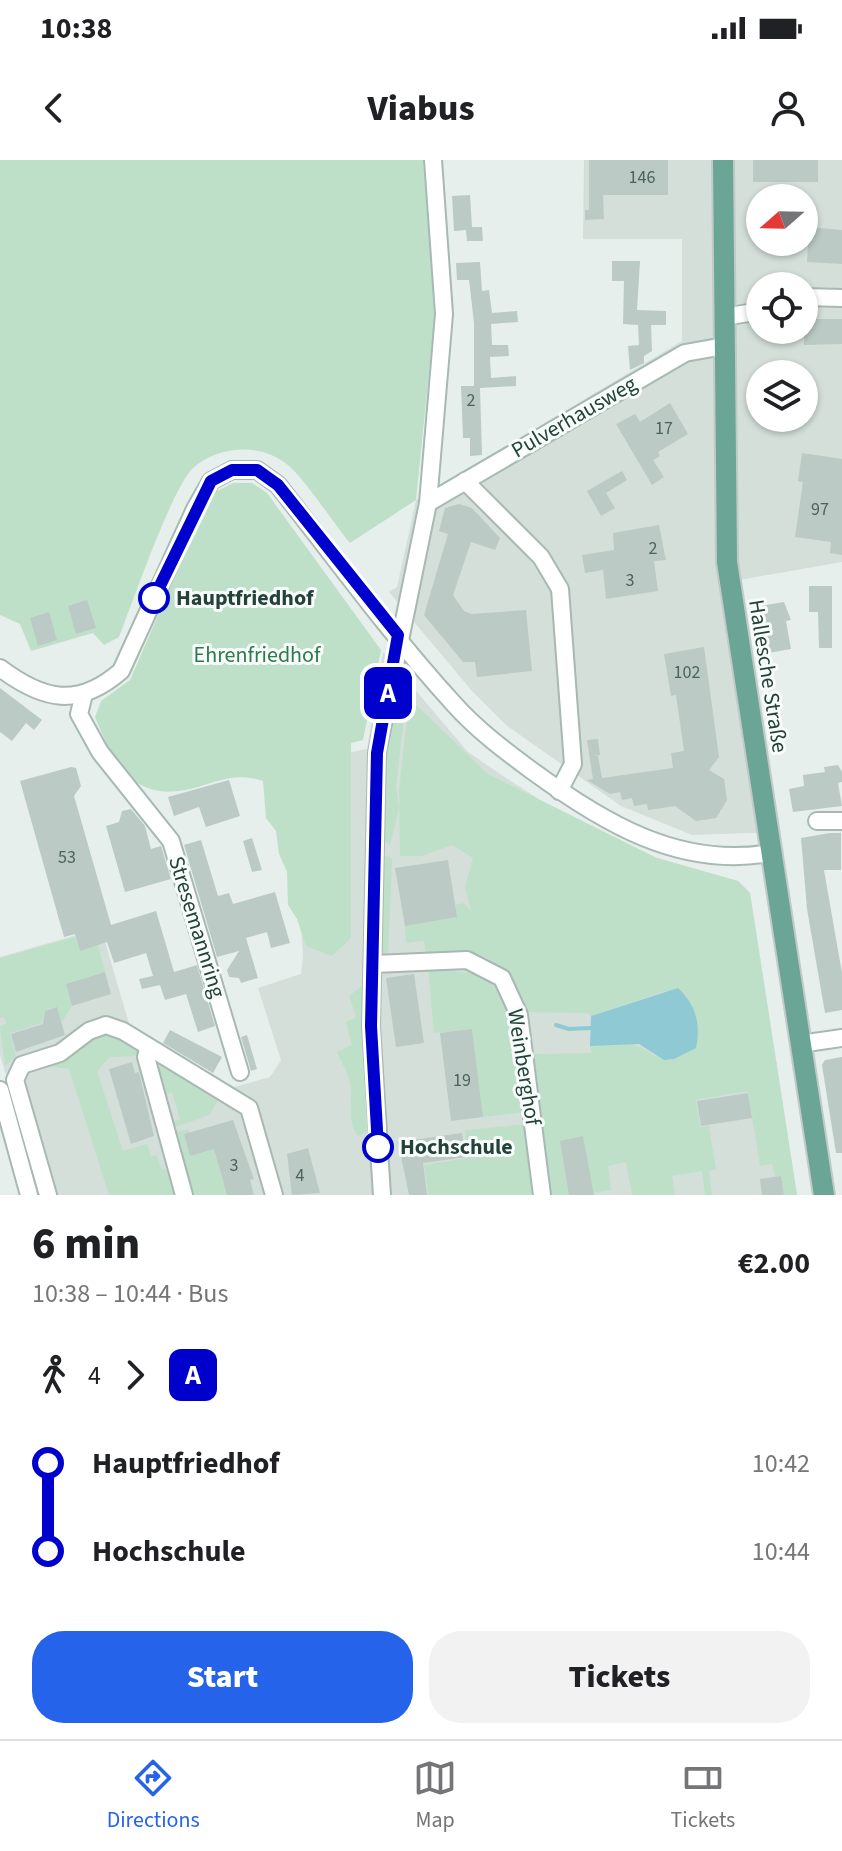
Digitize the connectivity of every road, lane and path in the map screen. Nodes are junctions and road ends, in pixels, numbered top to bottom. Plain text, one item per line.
1 (433, 160) edge
2 (723, 160) edge
3 (818, 297) edge
4 (842, 298) edge
5 (746, 313) edge
6 (724, 317) junction
7 (724, 346) junction
8 (465, 481) junction
9 (428, 503) junction
10 (398, 635) junction
11 (0, 668) edge
12 (84, 694) junction
13 (559, 791) junction
14 (817, 821) dead end
15 (842, 821) edge
16 (770, 853) junction
17 (374, 964) junction
18 (842, 1038) edge
19 (800, 1044) junction
20 (148, 1049) junction
21 (240, 1072) dead end
22 (0, 1090) edge
23 (29, 1195) edge
24 (48, 1195) edge
25 (184, 1195) edge
26 (274, 1195) edge
27 (382, 1195) edge
28 (542, 1195) edge
29 (824, 1195) edge

1 - 9 street
2 - 6 main road, Hallesche Straße
3 - 4 street
5 - 6 street
6 - 7 main road, Hallesche Straße
7 - 8 street, Pulverhausweg
7 - 16 main road, Hallesche Straße
8 - 9 street, Pulverhausweg
8 - 13 street
9 - 10 street
10 - 12 street
10 - 13 street
10 - 17 street
11 - 12 street
12 - 21 street, Stresemannring
13 - 16 street
14 - 15 street
16 - 19 main road, Hallesche Straße
17 - 27 street
17 - 28 street, Weinberghof
18 - 19 street
19 - 29 main road, Hallesche Straße
20 - 24 street
20 - 25 street
20 - 26 street
22 - 23 street

